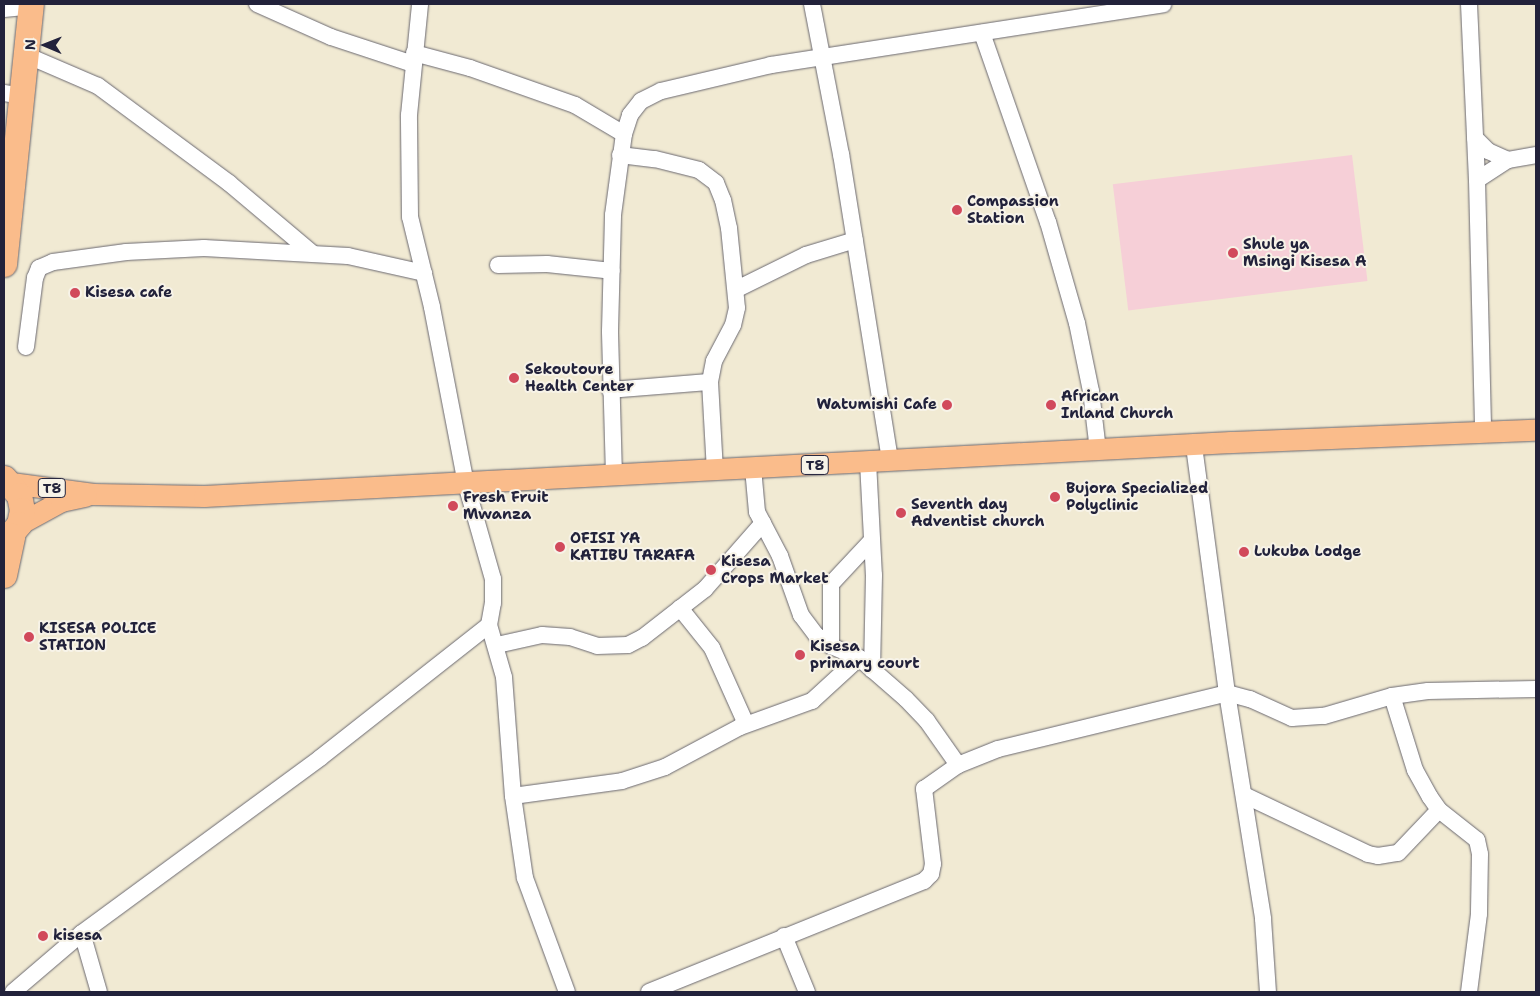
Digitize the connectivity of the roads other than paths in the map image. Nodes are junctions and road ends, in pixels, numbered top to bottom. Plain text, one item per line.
1 (257, 4) edge
2 (420, 4) edge
3 (812, 4) edge
4 (1163, 4) edge
5 (1469, 4) edge
6 (31, 5) edge
7 (1143, 6) edge
8 (4, 9) edge
9 (982, 34) junction
10 (26, 55) junction
11 (823, 56) junction
12 (414, 59) junction
13 (12, 107) edge
14 (624, 134) junction
15 (1475, 138) junction
16 (620, 155) junction
17 (1536, 155) edge
18 (1508, 160) junction
19 (1477, 180) junction
20 (856, 240) junction
21 (312, 254) junction
22 (4, 264) edge
23 (498, 265) dead end
24 (612, 271) junction
25 (424, 273) junction
26 (737, 289) junction
27 (26, 347) dead end
28 (710, 382) junction
29 (610, 390) junction
30 (1536, 430) edge
31 (1483, 434) junction
32 (1194, 446) junction
33 (1098, 451) junction
34 (890, 461) junction
35 (868, 462) junction
36 (752, 468) junction
37 (715, 470) junction
38 (614, 476) junction
39 (7, 480) edge
40 (466, 484) junction
41 (93, 494) junction
42 (762, 523) junction
43 (12, 534) edge
44 (872, 540) junction
45 (4, 575) edge
46 (680, 608) junction
47 (489, 625) junction
48 (498, 646) junction
49 (831, 646) junction
50 (859, 658) junction
51 (872, 670) junction
52 (1536, 689) edge
53 (1227, 693) junction
54 (1392, 696) junction
55 (746, 724) junction
56 (958, 765) junction
57 (1244, 795) junction
58 (513, 796) junction
59 (1439, 810) junction
60 (82, 933) junction
61 (784, 936) junction
62 (13, 992) edge
63 (99, 992) edge
64 (567, 992) edge
65 (650, 992) edge
66 (807, 992) edge
67 (1268, 992) edge
68 (1469, 992) edge

1 - 12 street
2 - 12 street
3 - 11 street
4 - 7 street
5 - 15 street
6 - 8 street
6 - 10 highway
7 - 9 street
9 - 11 street
9 - 33 street
10 - 13 highway
10 - 21 street
11 - 14 street
11 - 20 street
12 - 14 street
12 - 25 street
13 - 22 highway
14 - 16 street
15 - 18 street
15 - 19 street
16 - 24 street
16 - 26 street
17 - 18 street
18 - 19 street
19 - 31 street
20 - 26 street
20 - 34 street
21 - 25 street
21 - 27 street
23 - 24 street
24 - 29 street
25 - 40 street
26 - 28 street
28 - 29 street
28 - 37 street
29 - 38 street
30 - 31 main road, T8
31 - 32 main road, T8
32 - 33 main road, T8
32 - 53 street
33 - 34 main road, T8
34 - 35 main road, T8
35 - 36 main road, T8
35 - 44 street
36 - 37 main road, T8
36 - 42 street
37 - 38 main road, T8
38 - 40 main road, T8
39 - 41 main road, T8
39 - 43 highway
40 - 41 main road, T8
40 - 47 street
41 - 43 main road, T8
42 - 46 street
42 - 49 street
43 - 45 highway
44 - 49 street
44 - 51 street
46 - 48 street
46 - 55 street
47 - 48 street
47 - 60 street
48 - 58 street
49 - 50 street
50 - 51 street
50 - 55 street
51 - 56 street
52 - 54 street
53 - 54 street
53 - 56 street
53 - 57 street
54 - 59 street
55 - 58 street
56 - 61 street
57 - 59 street
57 - 67 street
58 - 64 street
59 - 68 street
60 - 62 street
60 - 63 street
61 - 65 street
61 - 66 street

